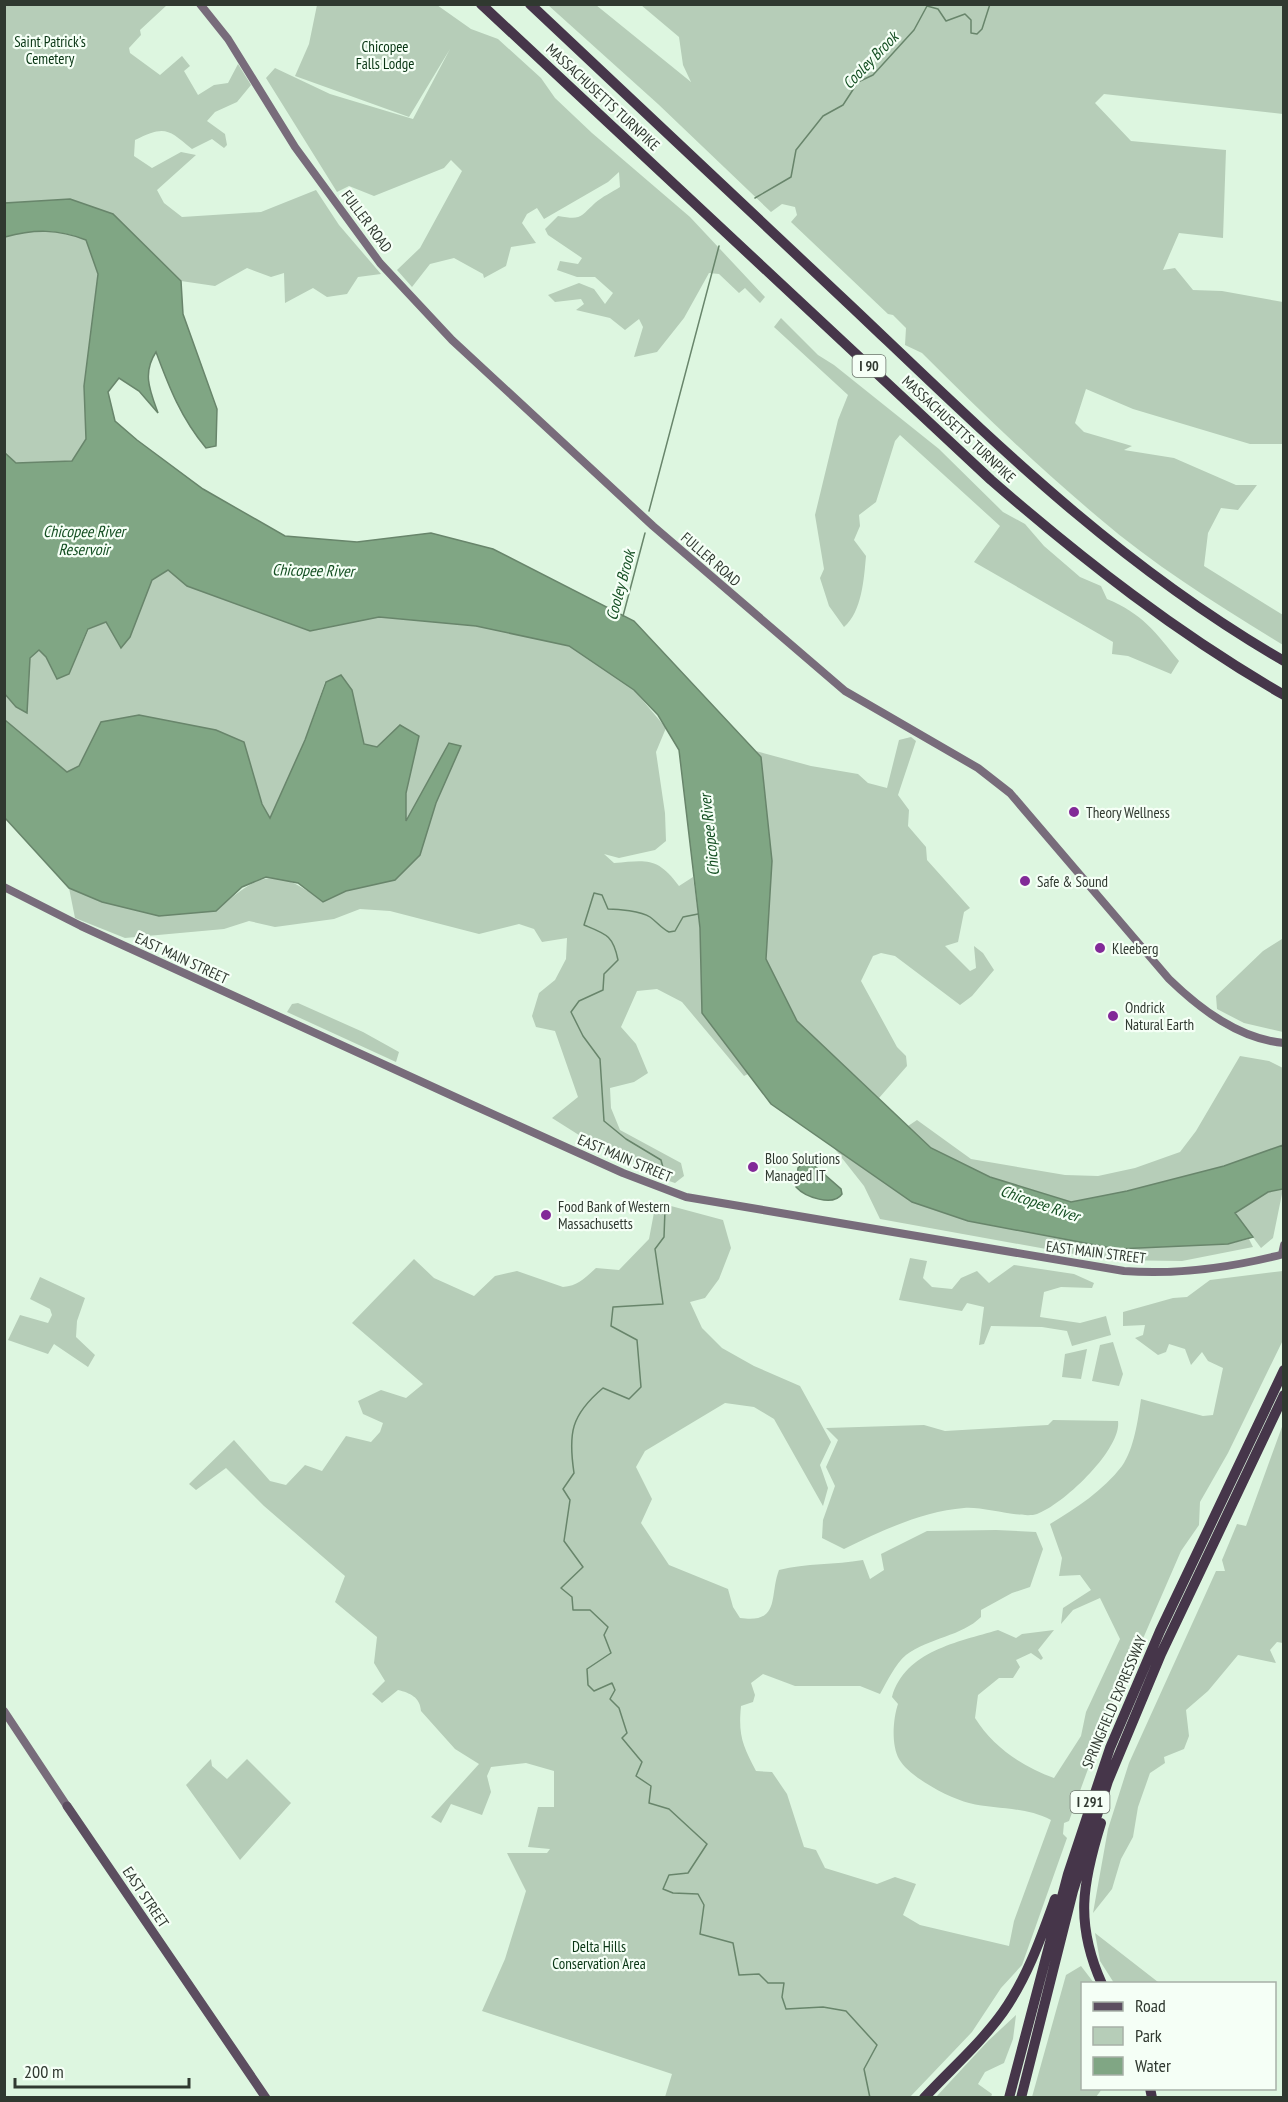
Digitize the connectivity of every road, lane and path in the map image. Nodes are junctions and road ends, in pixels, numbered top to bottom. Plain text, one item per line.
1 (200, 4) edge
2 (481, 4) edge
3 (530, 4) edge
4 (1284, 661) edge
5 (1284, 695) edge
6 (4, 887) edge
7 (1284, 1043) edge
8 (1284, 1245) edge
9 (1283, 1254) edge
10 (1284, 1370) edge
11 (1284, 1395) edge
12 (1140, 1703) junction
13 (4, 1711) edge
14 (67, 1806) joint
15 (1078, 1843) junction
16 (1101, 1982) edge
17 (266, 2097) edge
18 (924, 2097) edge
19 (1009, 2097) edge
20 (1021, 2097) edge

1 - 7 main road, FULLER ROAD
2 - 5 highway, MASSACHUSETTS TURNPIKE / I 90
3 - 4 highway, MASSACHUSETTS TURNPIKE / I 90
6 - 9 main road, EAST MAIN STREET
8 - 9 main road
10 - 15 highway, SPRINGFIELD EXPRESSWAY / I 291
11 - 12 highway, SPRINGFIELD EXPRESSWAY / I 291
12 - 16 highway
12 - 20 highway, SPRINGFIELD EXPRESSWAY / I 291
13 - 14 main road, EAST STREET
14 - 17 main road, EAST STREET
15 - 18 highway
15 - 19 highway, SPRINGFIELD EXPRESSWAY / I 291

